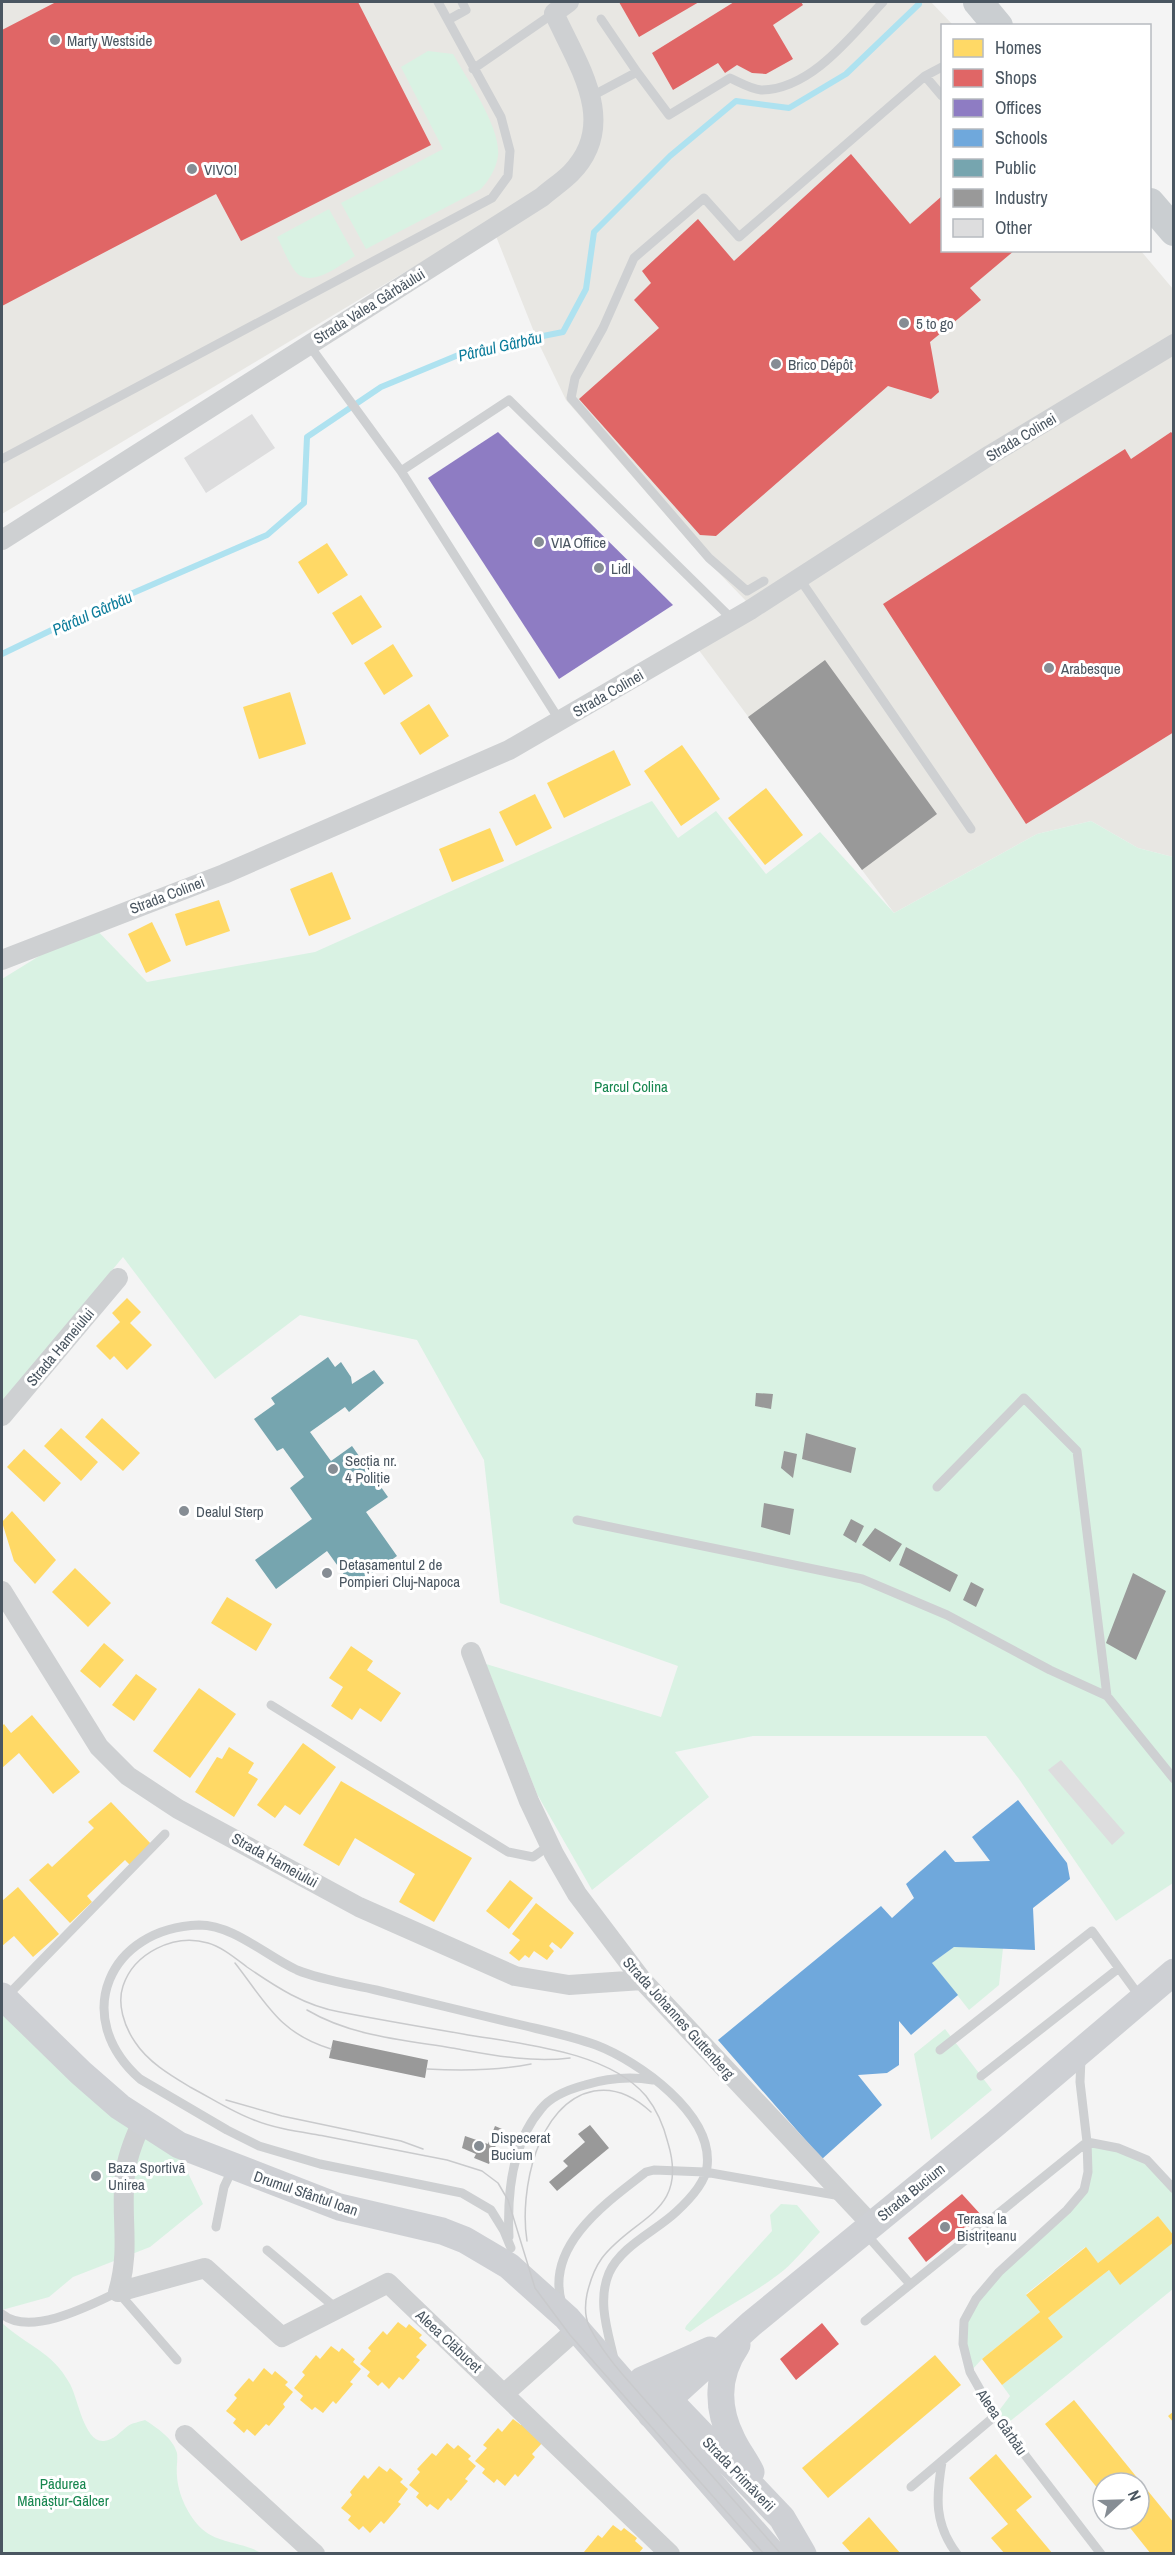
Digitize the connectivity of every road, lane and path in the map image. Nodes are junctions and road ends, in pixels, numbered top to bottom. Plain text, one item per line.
1 (438, 2) edge
2 (462, 2) edge
3 (883, 2) edge
4 (978, 2) edge
5 (561, 7) edge
6 (601, 19) dead end
7 (448, 20) junction
8 (996, 24) edge
9 (941, 68) edge
10 (473, 69) junction
11 (637, 72) junction
12 (925, 76) junction
13 (941, 95) edge
14 (592, 96) junction
15 (1151, 205) edge
16 (1173, 231) edge
17 (1173, 344) edge
18 (309, 345) junction
19 (2, 459) edge
20 (401, 471) junction
21 (2, 540) edge
22 (799, 578) junction
23 (764, 581) dead end
24 (733, 620) junction
25 (560, 721) junction
26 (971, 829) dead end
27 (2, 960) edge
28 (118, 1278) dead end
29 (2, 1416) edge
30 (937, 1487) dead end
31 (578, 1520) dead end
32 (2, 1591) edge
33 (471, 1652) dead end
34 (1107, 1696) junction
35 (271, 1705) dead end
36 (1173, 1779) edge
37 (165, 1834) dead end
38 (550, 1845) junction
39 (1119, 1968) junction
40 (1173, 1972) edge
41 (642, 1980) junction
42 (3, 1998) edge
43 (1141, 1999) junction
44 (1082, 2048) junction
45 (940, 2050) dead end
46 (981, 2076) dead end
47 (653, 2080) junction
48 (142, 2122) junction
49 (1088, 2142) junction
50 (233, 2168) junction
51 (705, 2172) junction
52 (1173, 2189) edge
53 (846, 2197) junction
54 (216, 2227) dead end
55 (867, 2228) junction
56 (511, 2248) junction
57 (267, 2250) dead end
58 (524, 2278) junction
59 (910, 2284) junction
60 (118, 2292) junction
61 (337, 2309) junction
62 (2, 2314) edge
63 (865, 2321) dead end
64 (572, 2323) junction
65 (751, 2324) junction
66 (177, 2360) dead end
67 (616, 2373) junction
68 (642, 2380) junction
69 (505, 2393) junction
70 (660, 2407) junction
71 (995, 2416) junction
72 (185, 2435) dead end
73 (942, 2462) junction
74 (911, 2487) dead end
75 (765, 2500) junction
76 (315, 2553) edge
77 (670, 2553) edge
78 (773, 2553) edge
79 (803, 2553) edge
80 (957, 2553) edge
81 (1101, 2553) edge

1 - 7 lane
2 - 7 lane
3 - 11 lane
4 - 8 main road
5 - 10 lane
5 - 14 street, Strada Valea Gârbăului
6 - 11 lane
7 - 10 lane
9 - 12 lane
10 - 19 lane
11 - 14 lane
12 - 13 lane
12 - 23 lane
14 - 18 street, Strada Valea Gârbăului
15 - 16 main road
17 - 22 street, Strada Colinei
18 - 20 lane
18 - 21 street, Strada Valea Gârbăului
20 - 24 lane
20 - 25 lane
22 - 24 street, Strada Colinei
22 - 26 lane
24 - 25 street, Strada Colinei
25 - 27 street, Strada Colinei
28 - 29 street, Strada Hameiului
30 - 34 lane
31 - 34 lane
32 - 41 street, Strada Hameiului
33 - 38 street, Strada Johannes Guttenberg
34 - 36 lane
35 - 38 lane
37 - 42 lane
38 - 41 street, Strada Johannes Guttenberg
39 - 43 lane
39 - 45 lane
39 - 46 lane
40 - 43 main road, Strada Bucium
41 - 53 street, Strada Johannes Guttenberg
42 - 48 main road, Drumul Sfântul Ioan
43 - 44 main road, Strada Bucium
44 - 49 lane
44 - 55 main road, Strada Bucium
47 - 51 lane
47 - 56 lane
47 - 56 lane
48 - 50 main road, Drumul Sfântul Ioan
48 - 60 street
49 - 52 lane
49 - 59 lane
49 - 71 lane, Aleea Gârbău
50 - 54 lane
50 - 58 main road, Drumul Sfântul Ioan
51 - 53 lane
51 - 64 lane
51 - 67 lane
53 - 55 street, Strada Johannes Guttenberg
55 - 59 lane
55 - 65 main road, Strada Bucium
56 - 58 lane
57 - 61 lane
58 - 64 main road, Drumul Sfântul Ioan
59 - 63 lane
60 - 61 street, Aleea Clăbucet
60 - 62 lane
60 - 66 lane
61 - 69 street, Aleea Clăbucet
64 - 67 main road, Drumul Sfântul Ioan
64 - 69 street
65 - 68 main road
65 - 70 main road, Strada Bucium
65 - 75 main road
67 - 68 main road
67 - 70 main road, Drumul Sfântul Ioan
68 - 70 main road
69 - 77 street, Aleea Clăbucet
70 - 75 main road, Strada Primăverii
70 - 78 main road, Strada Primăverii
71 - 73 lane
71 - 81 lane, Aleea Gârbău
72 - 76 street
73 - 74 lane
73 - 80 lane
75 - 79 main road, Strada Primăverii

